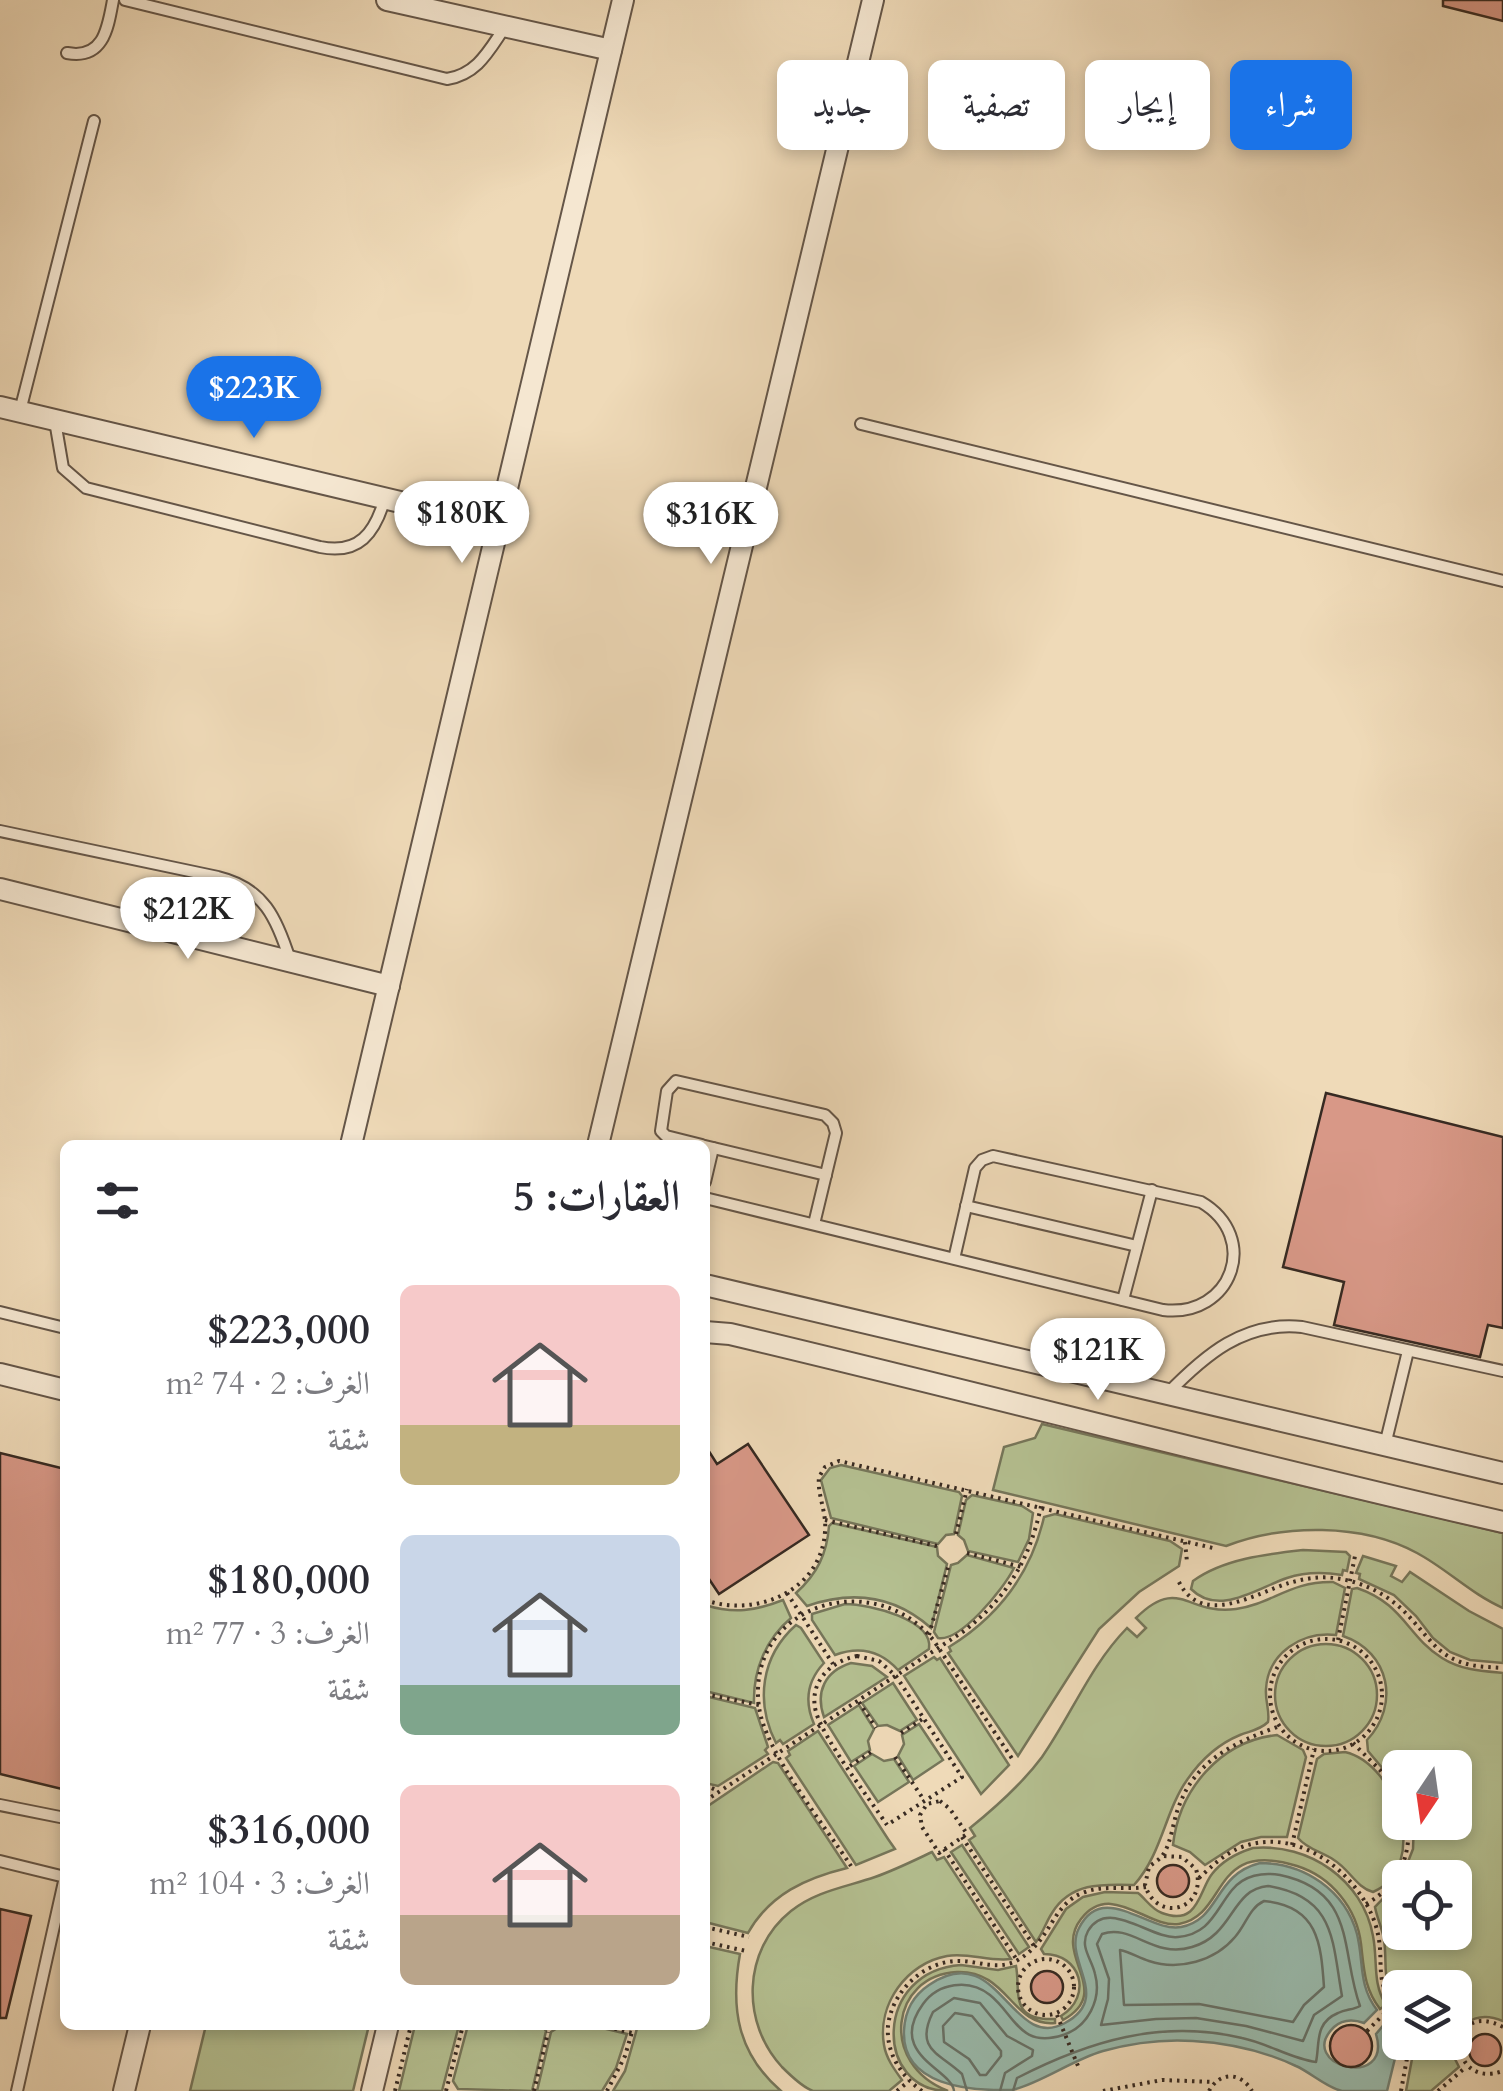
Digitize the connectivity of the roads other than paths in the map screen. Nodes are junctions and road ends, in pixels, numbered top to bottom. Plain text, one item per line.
1 (113, 0) edge
2 (124, 0) edge
3 (386, 0) edge
4 (623, 0) edge
5 (872, 0) edge
6 (505, 26) junction
7 (611, 50) junction
8 (67, 53) dead end
9 (94, 121) dead end
10 (10, 409) edge
11 (55, 420) junction
12 (861, 424) dead end
13 (386, 498) junction
14 (497, 524) junction
15 (1503, 582) edge
16 (0, 831) edge
17 (0, 889) edge
18 (290, 961) junction
19 (389, 986) junction
20 (352, 1140) edge
21 (599, 1140) edge
22 (682, 1140) edge
23 (710, 1147) edge
24 (826, 1175) junction
25 (1152, 1190) junction
26 (710, 1199) edge
27 (966, 1206) junction
28 (814, 1224) junction
29 (1137, 1246) junction
30 (954, 1258) junction
31 (710, 1286) edge
32 (1123, 1300) junction
33 (0, 1312) edge
34 (60, 1327) edge
35 (710, 1332) edge
36 (1408, 1352) junction
37 (1503, 1371) edge
38 (0, 1374) edge
39 (60, 1389) edge
40 (1167, 1394) junction
41 (1385, 1446) junction
42 (1503, 1473) edge
43 (1503, 1522) edge
44 (0, 1805) edge
45 (60, 1817) edge
46 (0, 1861) edge
47 (60, 1876) edge
48 (60, 1899) edge
49 (139, 2030) edge
50 (387, 2030) edge
51 (17, 2091) edge
52 (124, 2091) edge
53 (372, 2091) edge

1 - 8 lane
2 - 6 lane
3 - 6 street
4 - 7 street
5 - 21 street
6 - 7 street
7 - 14 street
9 - 10 lane
10 - 11 street
11 - 13 street
11 - 13 lane
12 - 15 lane
13 - 14 street
14 - 19 street
16 - 18 lane
17 - 18 street
18 - 19 street
19 - 20 street
22 - 24 lane
23 - 24 lane
24 - 28 lane
25 - 27 lane
25 - 29 lane
25 - 32 lane
26 - 28 lane
27 - 29 lane
27 - 30 lane
28 - 30 lane
29 - 32 lane
30 - 32 lane
31 - 40 street
33 - 34 lane
35 - 43 street
36 - 37 lane
36 - 40 lane
36 - 41 lane
38 - 39 street
40 - 41 street
41 - 42 street
44 - 45 lane
46 - 47 lane
48 - 51 lane
49 - 52 street
50 - 53 street

